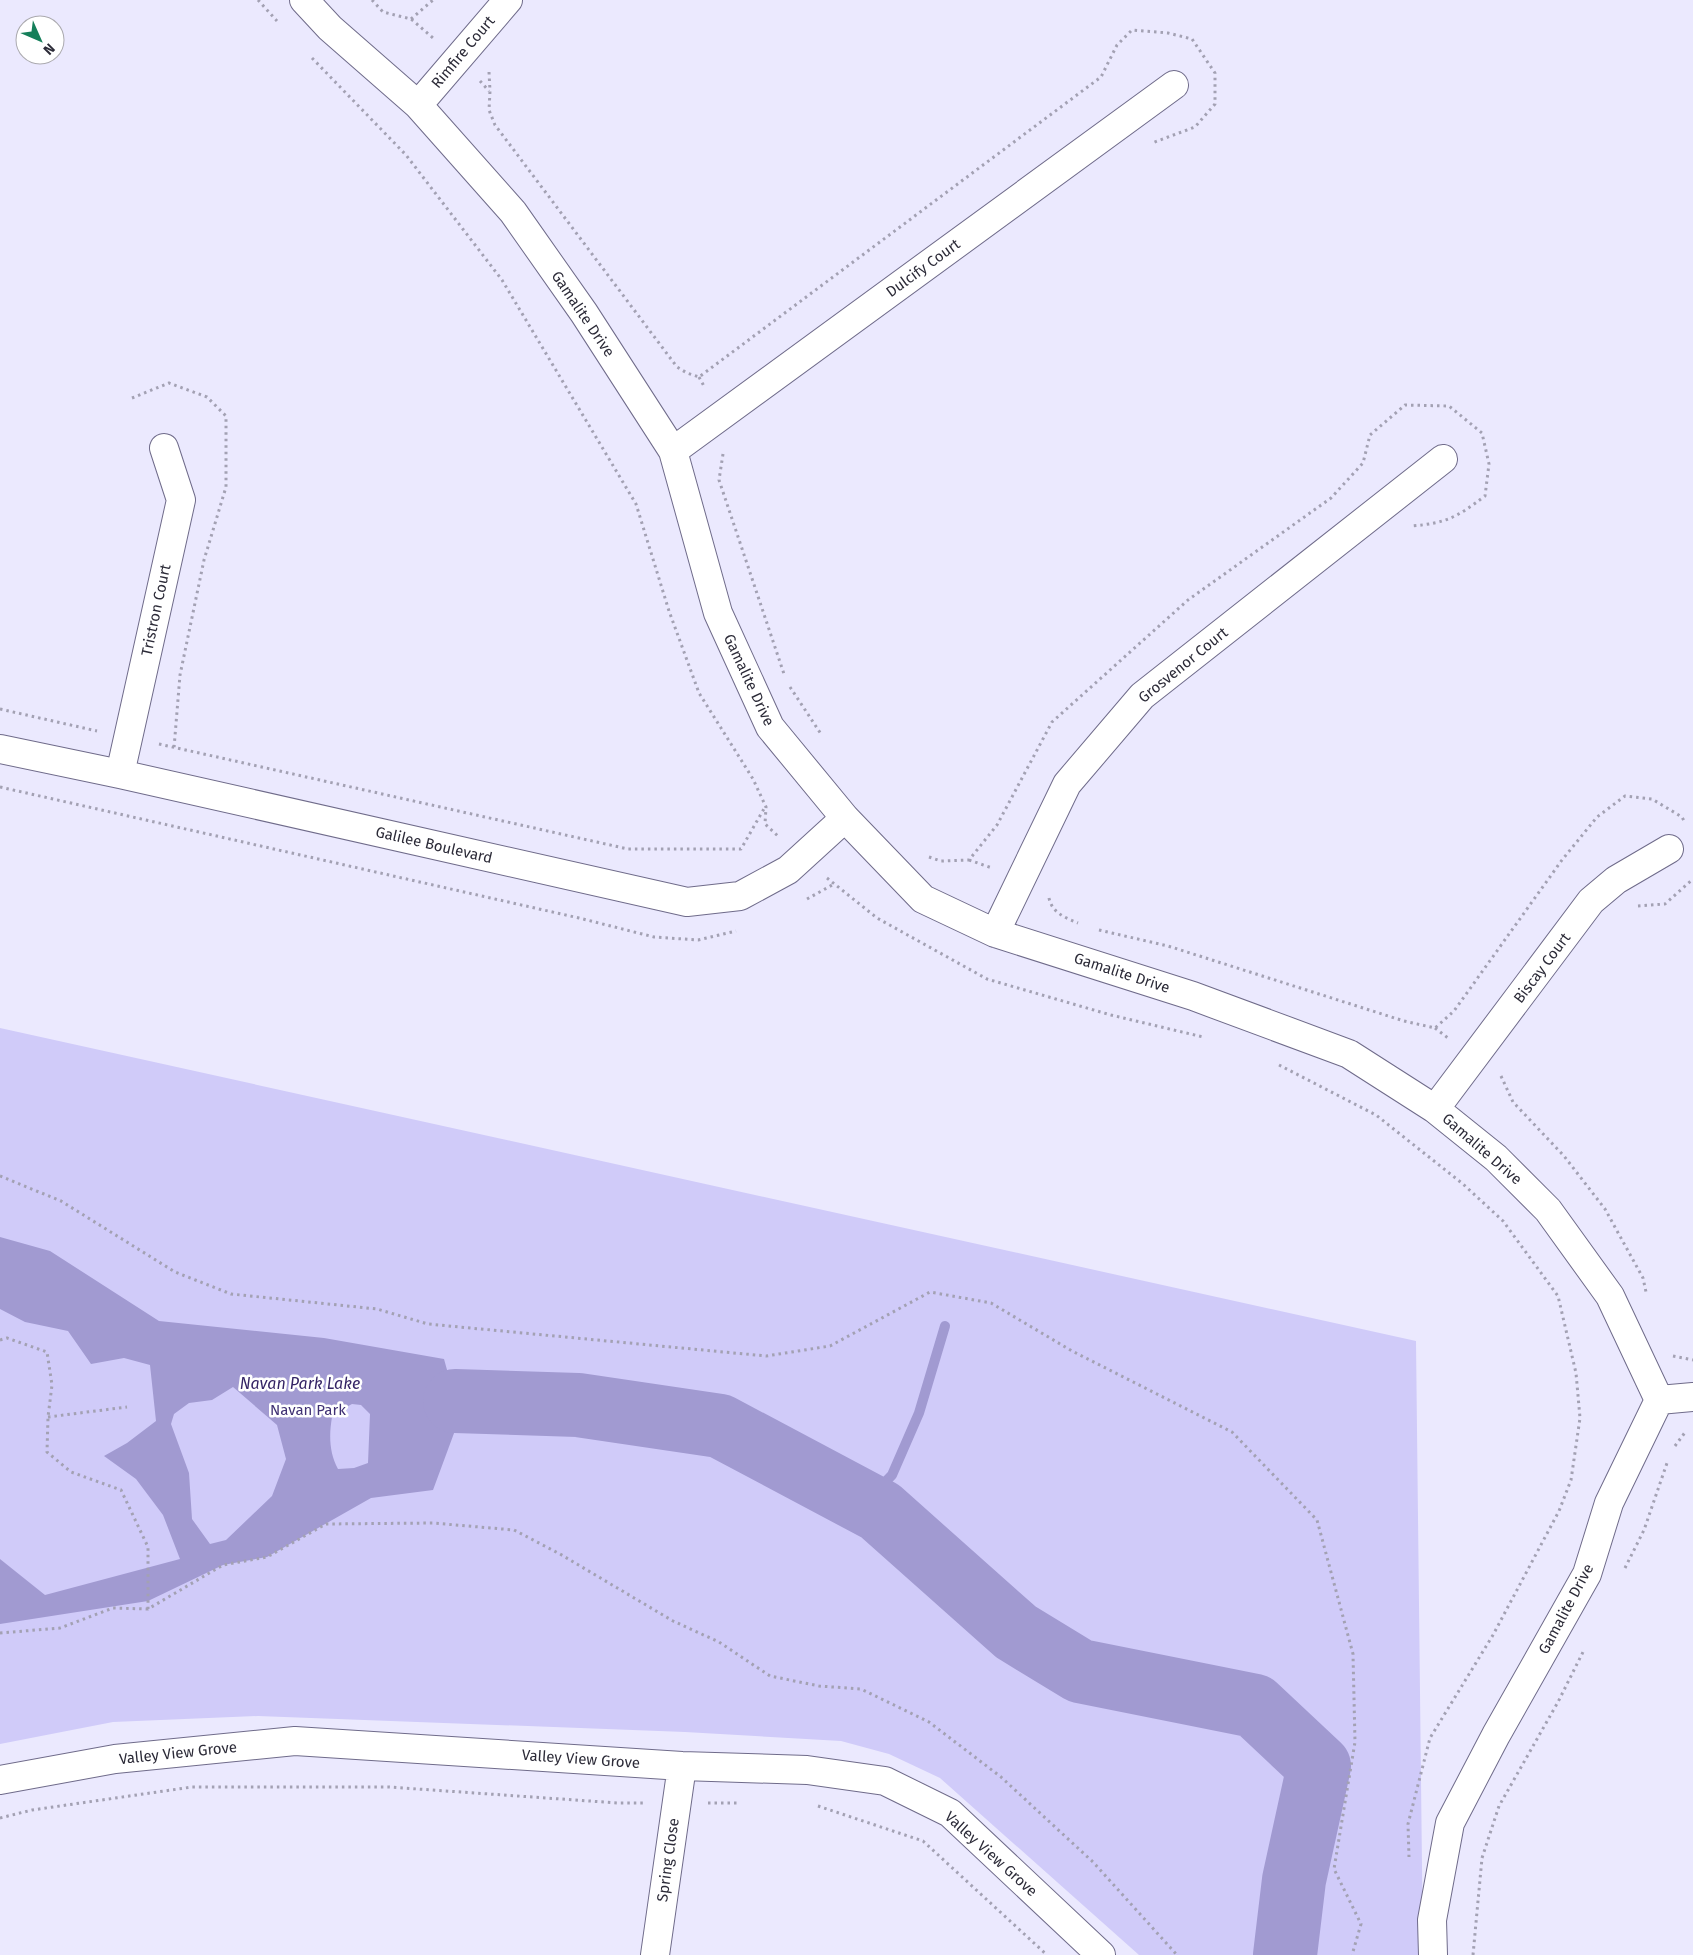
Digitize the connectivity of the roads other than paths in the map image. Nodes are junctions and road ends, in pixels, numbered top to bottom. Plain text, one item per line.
1 (304, 0) edge
2 (508, 0) edge
3 (1174, 85) dead end
4 (418, 104) junction
5 (164, 448) dead end
6 (672, 451) junction
7 (1443, 459) dead end
8 (0, 749) edge
9 (120, 774) junction
10 (845, 818) junction
11 (1669, 850) dead end
12 (995, 933) junction
13 (1435, 1109) junction
14 (1693, 1397) edge
15 (1659, 1400) junction
16 (682, 1766) junction
17 (0, 1780) edge
18 (655, 1955) edge
19 (1101, 1955) edge
20 (1433, 1955) edge

1 - 4 street, Gamalite Drive
2 - 4 street, Rimfire Court
3 - 6 street, Dulcify Court
4 - 6 street, Gamalite Drive
5 - 9 street, Tristron Court
6 - 10 street, Gamalite Drive
7 - 12 street, Grosvenor Court
8 - 9 street, Galilee Boulevard
9 - 10 street, Galilee Boulevard
10 - 12 street, Gamalite Drive
11 - 13 street, Biscay Court
12 - 13 street, Gamalite Drive
13 - 15 street, Gamalite Drive
14 - 15 street
15 - 20 street, Gamalite Drive
16 - 17 street, Valley View Grove
16 - 18 street, Spring Close
16 - 19 street, Valley View Grove

